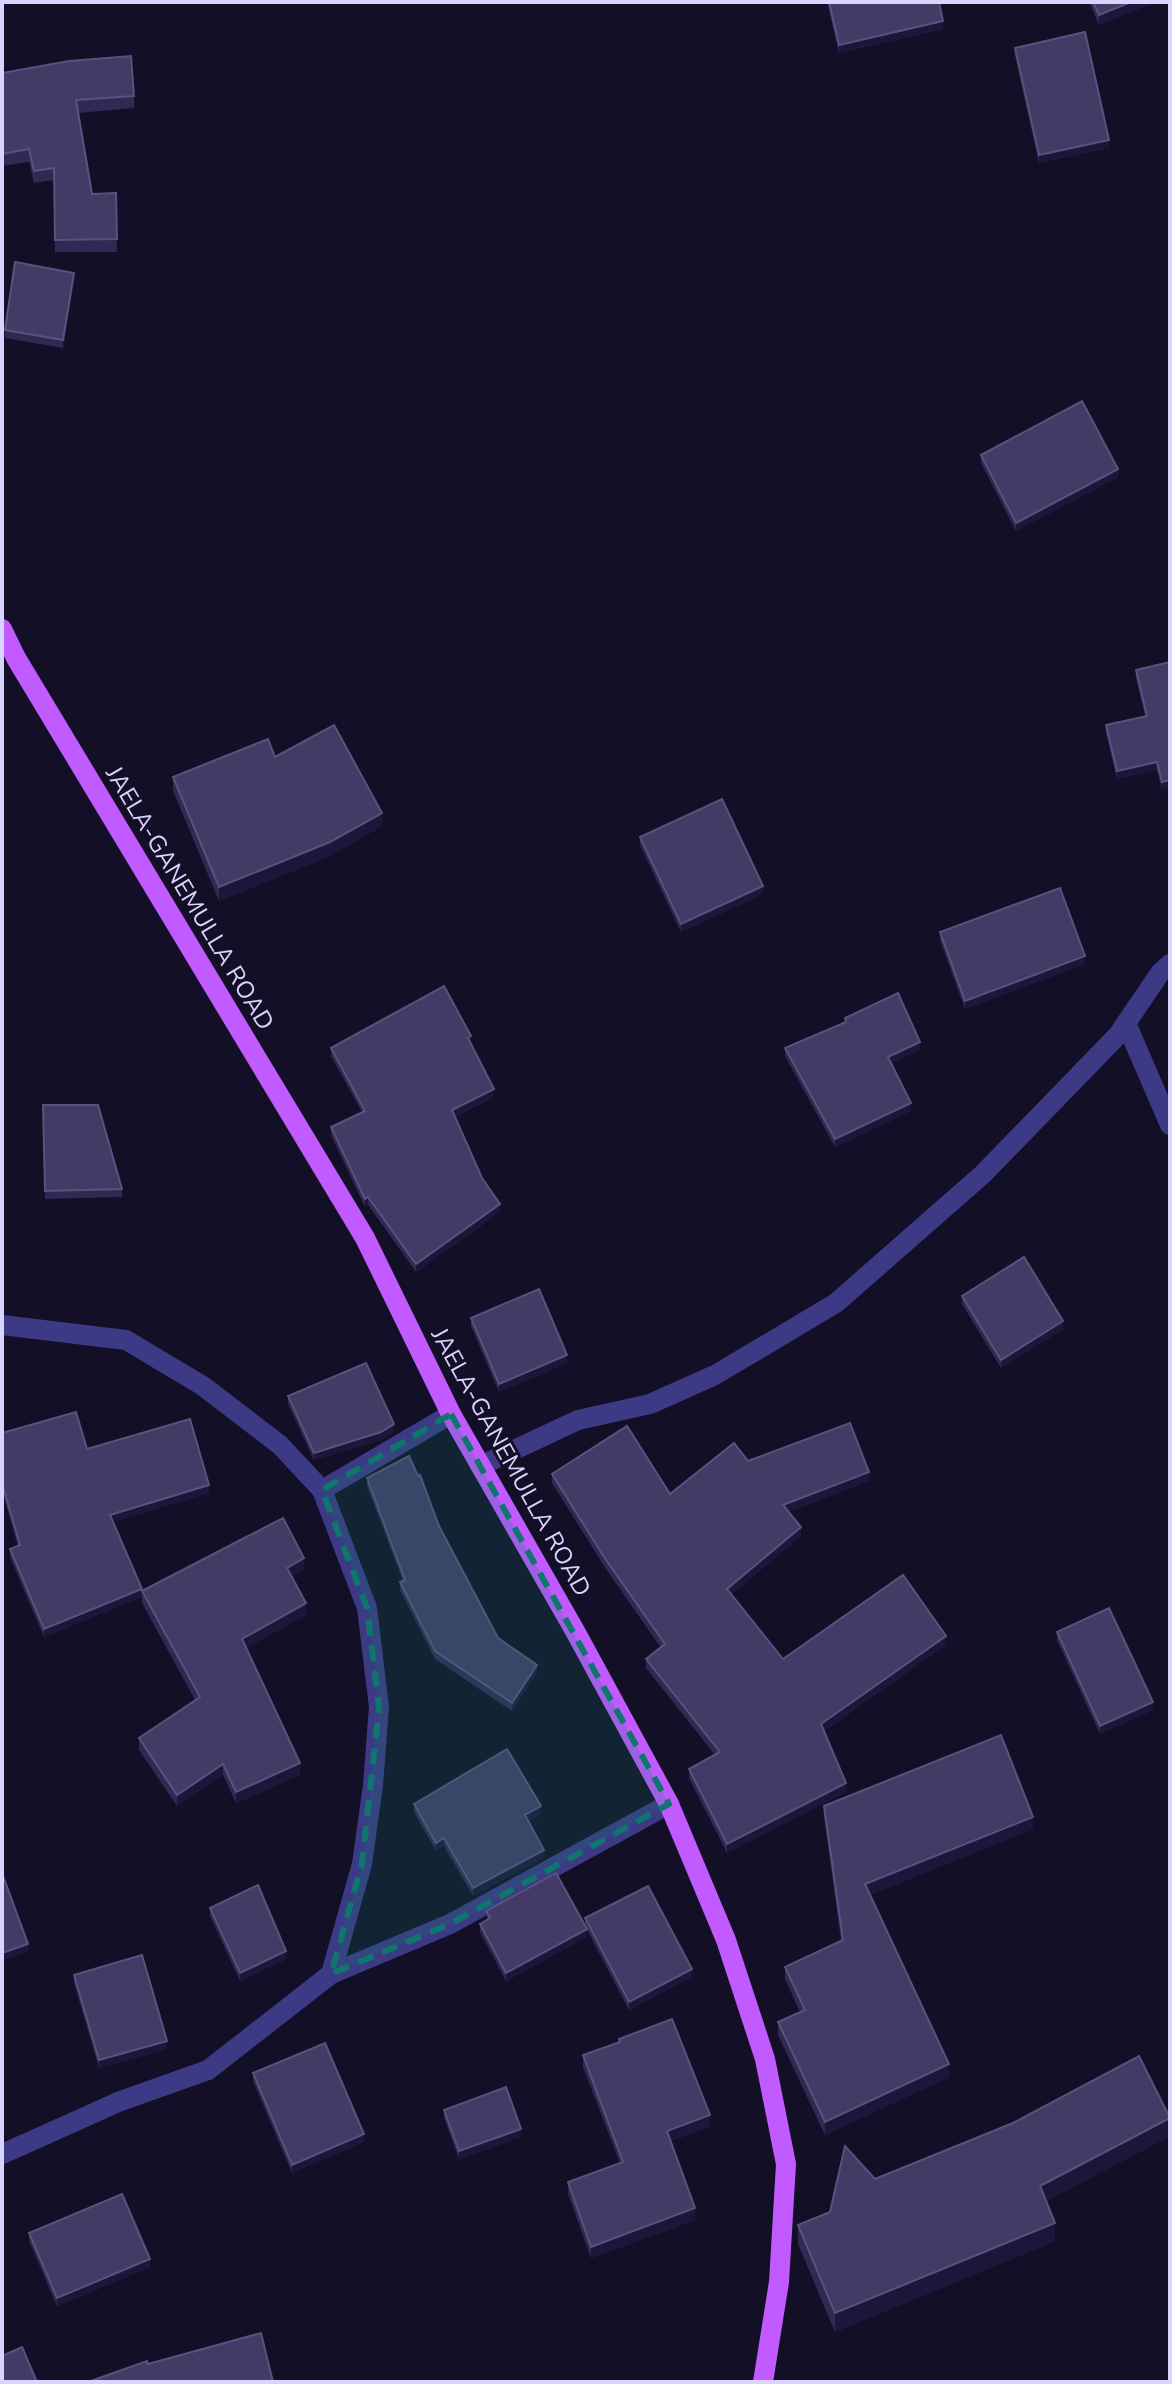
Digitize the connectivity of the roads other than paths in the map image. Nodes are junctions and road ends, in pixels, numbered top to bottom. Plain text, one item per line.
1 (2, 629) edge
2 (1170, 964) edge
3 (1126, 1023) junction
4 (1170, 1125) edge
5 (2, 1325) edge
6 (451, 1414) junction
7 (480, 1466) junction
8 (322, 1490) junction
9 (669, 1804) junction
10 (331, 1974) junction
11 (2, 2154) edge
12 (763, 2382) edge

1 - 6 main road, JAELA-GANEMULLA ROAD
2 - 3 street
3 - 4 street
3 - 7 street
5 - 8 street
6 - 7 main road, JAELA-GANEMULLA ROAD
6 - 8 street
7 - 9 main road, JAELA-GANEMULLA ROAD
8 - 10 street
9 - 10 street
9 - 12 main road, JAELA-GANEMULLA ROAD
10 - 11 street

